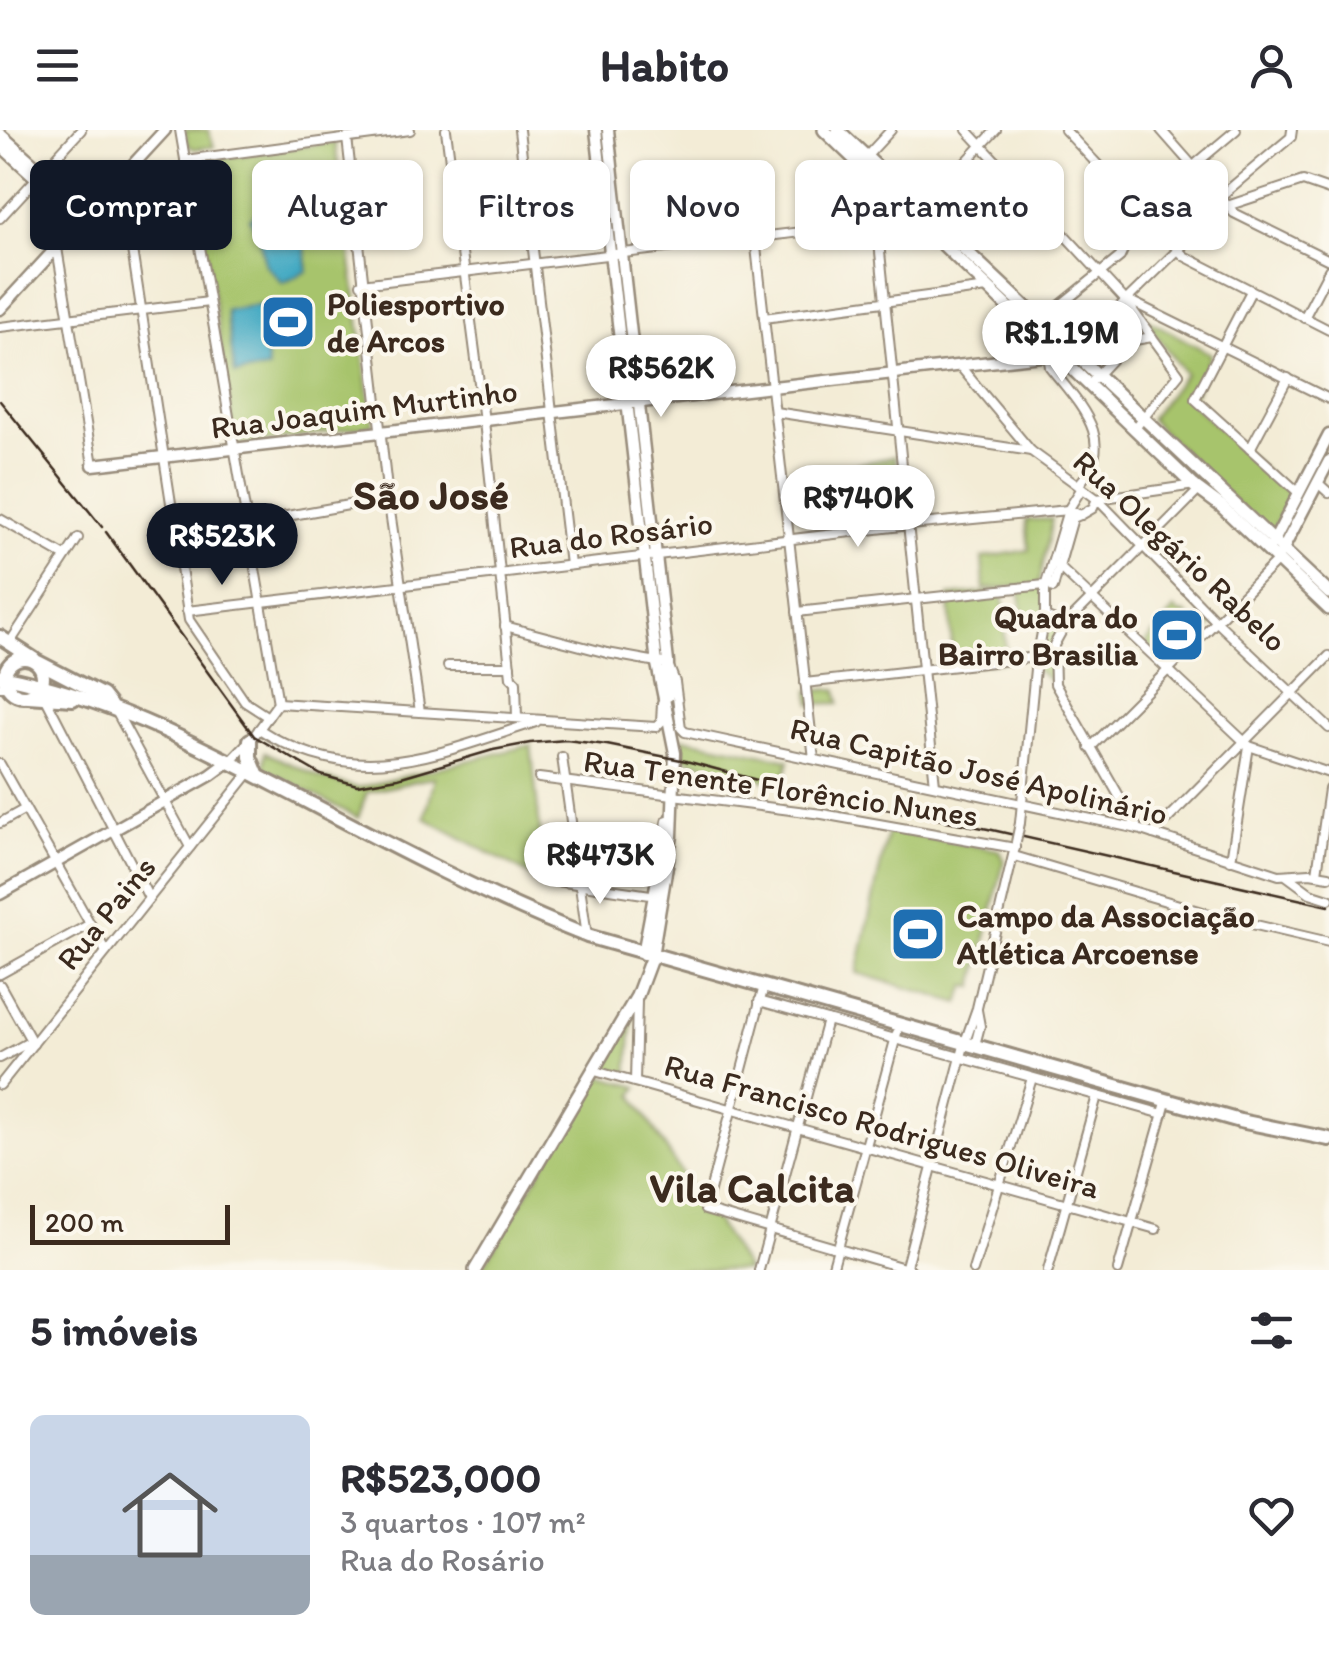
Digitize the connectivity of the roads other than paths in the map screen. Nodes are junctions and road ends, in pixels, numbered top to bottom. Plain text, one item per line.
1 (81, 130) edge
2 (166, 130) edge
3 (180, 130) edge
4 (410, 130) edge
5 (446, 130) edge
6 (520, 130) edge
7 (824, 130) edge
8 (838, 130) edge
9 (891, 130) edge
10 (967, 130) edge
11 (996, 130) edge
12 (1066, 130) edge
13 (1161, 130) edge
14 (1236, 130) edge
15 (0, 132) edge
16 (1291, 133) edge
17 (602, 134) edge
18 (332, 135) edge
19 (347, 138) junction
20 (0, 145) edge
21 (981, 146) junction
22 (54, 160) edge
23 (138, 160) edge
24 (185, 160) joint
25 (862, 160) junction
26 (967, 160) edge
27 (1094, 160) edge
28 (1190, 160) edge
29 (1199, 160) edge
30 (30, 164) edge
31 (30, 168) edge
32 (30, 186) edge
33 (1228, 189) edge
34 (1329, 190) edge
35 (1228, 205) joint
36 (0, 218) edge
37 (54, 250) edge
38 (56, 250) edge
39 (132, 250) edge
40 (201, 250) edge
41 (651, 250) edge
42 (756, 250) edge
43 (880, 250) edge
44 (958, 250) edge
45 (1123, 250) edge
46 (1177, 250) edge
47 (1180, 250) edge
48 (616, 254) junction
49 (1329, 260) edge
50 (535, 264) junction
51 (1329, 270) edge
52 (463, 272) junction
53 (1100, 273) junction
54 (361, 284) junction
55 (994, 284) junction
56 (1251, 291) junction
57 (1127, 301) junction
58 (210, 302) junction
59 (886, 302) junction
60 (0, 309) edge
61 (141, 310) junction
62 (764, 318) junction
63 (1304, 318) junction
64 (68, 319) junction
65 (1036, 324) junction
66 (0, 328) edge
67 (1329, 330) edge
68 (1152, 338) junction
69 (1222, 346) junction
70 (1054, 348) junction
71 (1074, 352) junction
72 (959, 366) junction
73 (893, 373) junction
74 (1094, 378) junction
75 (1288, 378) junction
76 (772, 387) junction
77 (1329, 399) edge
78 (633, 403) junction
79 (552, 412) junction
80 (774, 412) junction
81 (484, 421) junction
82 (1141, 423) junction
83 (900, 429) junction
84 (380, 432) junction
85 (1329, 434) edge
86 (234, 449) junction
87 (1250, 449) junction
88 (1031, 451) junction
89 (164, 457) junction
90 (1329, 461) edge
91 (92, 465) joint
92 (1203, 483) junction
93 (1318, 483) junction
94 (1078, 484) junction
95 (1299, 493) junction
96 (1329, 493) edge
97 (388, 498) junction
98 (1098, 499) junction
99 (1067, 512) junction
100 (1080, 515) junction
101 (0, 519) edge
102 (270, 519) dead end
103 (910, 525) junction
104 (78, 538) dead end
105 (789, 539) junction
106 (1141, 546) junction
107 (1276, 551) junction
108 (65, 556) junction
109 (650, 556) junction
110 (570, 565) junction
111 (1058, 566) junction
112 (499, 574) junction
113 (401, 585) junction
114 (1049, 589) junction
115 (1091, 596) junction
116 (916, 599) junction
117 (1327, 600) edge
118 (260, 602) junction
119 (187, 611) junction
120 (797, 612) junction
121 (1045, 617) junction
122 (1218, 623) junction
123 (505, 626) junction
124 (1065, 626) junction
125 (4, 643) edge
126 (1329, 656) edge
127 (1038, 657) junction
128 (36, 660) junction
129 (662, 662) junction
130 (448, 666) dead end
131 (510, 666) junction
132 (1036, 669) junction
133 (1170, 671) junction
134 (921, 672) junction
135 (5, 675) edge
136 (806, 683) junction
137 (1055, 684) junction
138 (662, 690) junction
139 (43, 692) junction
140 (1294, 692) junction
141 (278, 704) junction
142 (113, 708) junction
143 (420, 712) junction
144 (668, 712) junction
145 (268, 716) junction
146 (506, 717) junction
147 (517, 718) junction
148 (545, 719) junction
149 (1329, 728) edge
150 (499, 734) junction
151 (255, 735) junction
152 (1247, 744) junction
153 (1090, 748) junction
154 (562, 757) dead end
155 (814, 759) junction
156 (230, 761) junction
157 (0, 764) edge
158 (1329, 773) edge
159 (254, 774) junction
160 (539, 778) dead end
161 (565, 781) junction
162 (935, 785) junction
163 (1329, 788) edge
164 (671, 800) junction
165 (165, 801) junction
166 (1022, 802) junction
167 (26, 809) junction
168 (0, 823) edge
169 (1138, 830) junction
170 (112, 831) junction
171 (1153, 834) junction
172 (190, 848) junction
173 (1015, 849) junction
174 (1231, 860) junction
175 (56, 862) junction
176 (1317, 873) junction
177 (1287, 876) junction
178 (1329, 876) edge
179 (543, 880) dead end
180 (580, 885) junction
181 (0, 894) edge
182 (658, 896) junction
183 (149, 898) junction
184 (1329, 899) edge
185 (90, 924) junction
186 (587, 936) junction
187 (1329, 942) edge
188 (106, 952) junction
189 (647, 959) junction
190 (0, 974) edge
191 (0, 984) edge
192 (764, 986) junction
193 (638, 996) junction
194 (760, 1001) junction
195 (827, 1020) junction
196 (900, 1024) junction
197 (895, 1038) junction
198 (32, 1042) junction
199 (970, 1044) junction
200 (0, 1058) edge
201 (960, 1058) junction
202 (1037, 1063) junction
203 (595, 1071) junction
204 (1032, 1079) junction
205 (1102, 1081) junction
206 (635, 1082) junction
207 (0, 1085) edge
208 (1097, 1096) junction
209 (1165, 1107) junction
210 (730, 1109) junction
211 (798, 1128) junction
212 (1329, 1138) edge
213 (865, 1147) junction
214 (932, 1166) junction
215 (999, 1185) junction
216 (1067, 1203) junction
217 (1131, 1222) junction
218 (1156, 1229) dead end
219 (771, 1230) junction
220 (837, 1249) junction
221 (475, 1270) edge
222 (759, 1270) edge
223 (832, 1270) edge
224 (907, 1270) edge
225 (973, 1270) edge
226 (1048, 1270) edge
227 (1118, 1270) edge

1 - 22 street
2 - 23 street
3 - 24 street
4 - 19 street
5 - 52 street
6 - 50 street
7 - 25 main road
8 - 25 main road
9 - 25 street
10 - 21 street
11 - 21 street
12 - 27 street
13 - 28 street
14 - 29 street
15 - 30 street
16 - 33 street
17 - 48 street
18 - 19 street
18 - 24 street
19 - 54 street
20 - 31 street
21 - 26 street
21 - 53 street
32 - 36 street
34 - 35 street
35 - 49 street
37 - 60 street
38 - 64 street
39 - 61 street
40 - 58 street
41 - 48 street
42 - 62 street
43 - 59 street
44 - 55 main road
45 - 53 street
46 - 57 street
47 - 56 street
48 - 50 street
48 - 78 street
50 - 52 street
50 - 79 street
51 - 63 street
52 - 54 street
52 - 81 street
53 - 57 street
53 - 65 street
54 - 84 street
55 - 59 street
55 - 65 main road
56 - 63 street
56 - 69 street
57 - 68 street
57 - 69 street
57 - 71 street
58 - 61 street
58 - 86 street
59 - 62 street
59 - 73 street
61 - 64 street
61 - 89 street
62 - 76 street
63 - 67 street
64 - 66 street
64 - 91 street
65 - 70 main road
68 - 74 street
68 - 82 street
69 - 75 street
69 - 87 street
70 - 71 main road
70 - 72 street, Rua Joaquim Murtinho
70 - 74 main road
70 - 94 street
71 - 74 main road
72 - 73 street, Rua Joaquim Murtinho
72 - 88 street, Rua Olegário Rabelo
73 - 76 street, Rua Joaquim Murtinho
73 - 83 street
74 - 82 main road
75 - 77 street
75 - 87 street
76 - 78 street, Rua Joaquim Murtinho
76 - 80 street
78 - 79 street, Rua Joaquim Murtinho
78 - 109 street
79 - 81 street, Rua Joaquim Murtinho
79 - 110 street
80 - 83 street
80 - 105 street
81 - 84 street, Rua Joaquim Murtinho
81 - 112 street
82 - 92 main road
83 - 88 street
83 - 103 street
84 - 86 street, Rua Joaquim Murtinho
84 - 97 street
85 - 95 street
86 - 89 street, Rua Joaquim Murtinho
86 - 118 street
87 - 95 street
88 - 94 street, Rua Olegário Rabelo
89 - 91 street, Rua Joaquim Murtinho
89 - 119 street
90 - 93 street
92 - 98 street
92 - 106 street
92 - 107 main road
93 - 96 street
93 - 107 street
94 - 98 street, Rua Olegário Rabelo
94 - 99 street
95 - 107 street
97 - 102 street
97 - 113 street
98 - 100 street
98 - 106 street, Rua Olegário Rabelo
99 - 100 street, Rua do Rosário
99 - 103 street, Rua do Rosário
99 - 114 street
100 - 111 street
101 - 108 street
103 - 105 street, Rua do Rosário
103 - 116 street
104 - 108 street
105 - 109 street, Rua do Rosário
105 - 120 street
106 - 115 street
106 - 122 street, Rua Olegário Rabelo
107 - 117 main road
107 - 122 street
108 - 125 street
109 - 110 street, Rua do Rosário
109 - 129 street
110 - 112 street, Rua do Rosário
111 - 114 street
111 - 115 street
112 - 113 street, Rua do Rosário
112 - 123 street
113 - 118 street, Rua do Rosário
113 - 143 street
114 - 116 street
114 - 121 street
115 - 124 street
115 - 133 street
116 - 120 street
116 - 134 street
118 - 119 street, Rua do Rosário
118 - 141 street
119 - 145 street
120 - 136 street
121 - 124 street
121 - 127 street
122 - 133 street
122 - 140 street, Rua Olegário Rabelo
123 - 129 street
123 - 131 street
124 - 137 street
125 - 128 main road
125 - 135 main road
126 - 140 street
127 - 132 street
127 - 134 street
128 - 135 main road
128 - 139 main road
128 - 142 main road
129 - 138 street
129 - 144 street
129 - 155 street, Rua Capitão José Apolinário
130 - 131 street
131 - 147 street
132 - 137 street
132 - 166 street
133 - 152 street
133 - 153 street
134 - 136 street
134 - 162 street
135 - 139 main road
135 - 139 main road
136 - 155 street
137 - 153 street
138 - 144 street
138 - 148 street
139 - 142 main road
139 - 170 street
140 - 149 street, Rua Olegário Rabelo
140 - 152 street
141 - 143 street
141 - 145 street
142 - 156 main road
142 - 165 street
143 - 146 street
144 - 164 street
145 - 151 street
146 - 147 street
146 - 150 street
147 - 148 street
148 - 150 street
150 - 151 street
151 - 156 street
151 - 159 main road
152 - 158 street
152 - 171 street
152 - 174 street
153 - 169 street
154 - 161 street
155 - 162 street, Rua Capitão José Apolinário
156 - 159 main road
156 - 165 street
157 - 167 street
159 - 172 street, Rua Pains
159 - 186 main road
160 - 161 street, Rua Tenente Florêncio Nunes
161 - 164 street, Rua Tenente Florêncio Nunes
161 - 180 street
162 - 166 street, Rua Capitão José Apolinário
163 - 176 street
164 - 173 street, Rua Tenente Florêncio Nunes
164 - 182 street
165 - 170 street
165 - 172 street
166 - 169 street, Rua Capitão José Apolinário
166 - 173 street, bridge
167 - 168 street
167 - 175 street
169 - 171 street, Rua Capitão José Apolinário
170 - 175 street
170 - 183 street
171 - 174 street, Rua Capitão José Apolinário
172 - 183 street, Rua Pains
173 - 187 street, Rua Tenente Florêncio Nunes
173 - 199 street
174 - 177 street, Rua Capitão José Apolinário
175 - 181 street
175 - 185 street
176 - 177 street, Rua Capitão José Apolinário
176 - 178 street, Rua Capitão José Apolinário
177 - 184 street
179 - 180 street
180 - 182 street
180 - 186 street
182 - 189 street
183 - 188 street, Rua Pains
185 - 188 street
185 - 190 street
186 - 189 main road
188 - 198 street, Rua Pains
189 - 192 main road
189 - 193 main road
191 - 198 street
192 - 194 street
192 - 196 main road
193 - 203 main road
193 - 206 street
194 - 195 street
194 - 210 street
195 - 197 street
195 - 211 street
196 - 197 street
196 - 199 main road
197 - 201 street
197 - 213 street
198 - 200 street
198 - 207 street, Rua Pains
199 - 201 street
199 - 202 main road
201 - 204 street
201 - 214 street
202 - 204 street
202 - 205 main road
203 - 206 street, Rua Francisco Rodrigues Oliveira
203 - 221 main road
204 - 208 street
204 - 215 street
205 - 208 street
205 - 209 main road
206 - 210 street, Rua Francisco Rodrigues Oliveira
208 - 209 street
208 - 216 street
209 - 212 main road
209 - 217 street
210 - 211 street, Rua Francisco Rodrigues Oliveira
210 - 219 street
211 - 213 street, Rua Francisco Rodrigues Oliveira
211 - 219 street
213 - 214 street, Rua Francisco Rodrigues Oliveira
213 - 220 street
214 - 215 street, Rua Francisco Rodrigues Oliveira
214 - 224 street
215 - 216 street, Rua Francisco Rodrigues Oliveira
215 - 225 street
216 - 217 street, Rua Francisco Rodrigues Oliveira
216 - 226 street
217 - 218 street, Rua Francisco Rodrigues Oliveira
217 - 227 street
219 - 220 street
219 - 222 street
220 - 223 street
220 - 224 street

